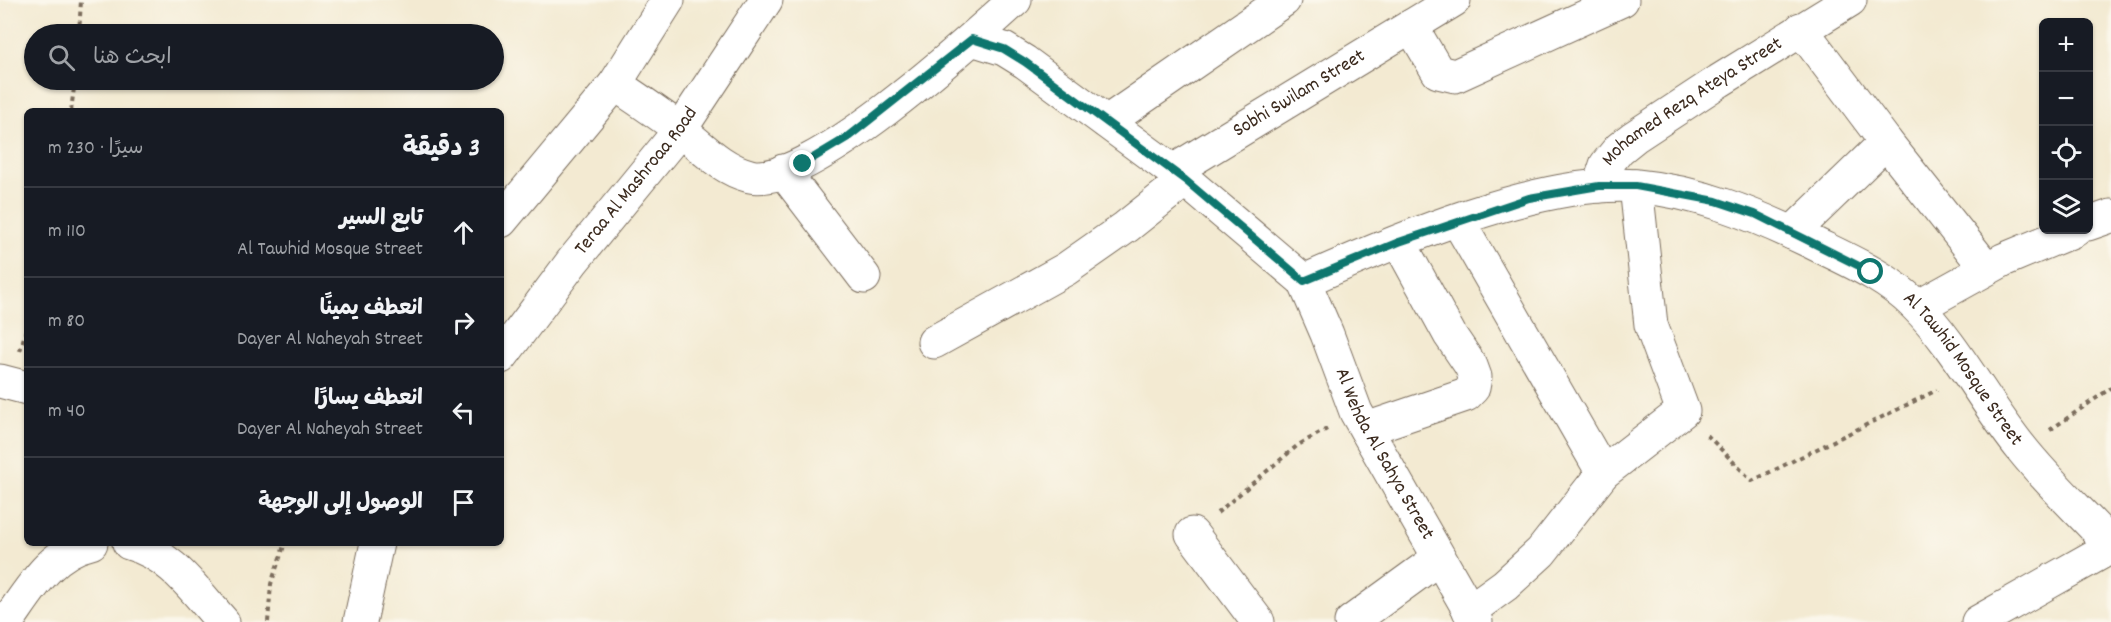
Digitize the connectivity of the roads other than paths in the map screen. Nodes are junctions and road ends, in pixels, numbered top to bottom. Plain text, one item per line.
1 (668, 0) edge
2 (766, 0) edge
3 (1015, 0) edge
4 (1284, 0) edge
5 (1622, 0) edge
6 (1850, 0) edge
7 (1427, 11) edge
8 (1801, 29) junction
9 (972, 39) junction
10 (622, 89) junction
11 (1107, 123) junction
12 (673, 125) junction
13 (1886, 142) junction
14 (783, 171) junction
15 (1179, 176) junction
16 (1599, 186) junction
17 (1636, 186) junction
18 (2111, 216) edge
19 (504, 218) edge
20 (1458, 221) junction
21 (2093, 222) edge
22 (1791, 232) junction
23 (2066, 234) edge
24 (1399, 242) junction
25 (1986, 268) junction
26 (864, 277) dead end
27 (1304, 281) junction
28 (1918, 307) junction
29 (934, 342) dead end
30 (504, 353) edge
31 (0, 381) edge
32 (24, 387) edge
33 (1361, 421) junction
34 (1603, 473) junction
35 (1192, 534) road end
36 (76, 546) edge
37 (145, 546) edge
38 (376, 546) edge
39 (2111, 546) edge
40 (1439, 558) junction
41 (1473, 616) edge
42 (6, 622) edge
43 (223, 622) edge
44 (360, 622) edge
45 (1258, 622) edge
46 (1351, 622) edge
47 (1978, 622) edge

1 - 10 street
2 - 12 street, Teraa Al Mashroaa Road
3 - 9 street
4 - 11 street
5 - 7 street
6 - 8 street, Mohamed Rezq Ateya Street
7 - 15 street, Sobhi Swilam Street
8 - 13 street
8 - 16 street, Mohamed Rezq Ateya Street
9 - 11 street
9 - 14 street
10 - 12 street
10 - 19 street
11 - 15 street
12 - 14 street
12 - 30 street, Teraa Al Mashroaa Road
13 - 22 street
13 - 25 street
14 - 26 street
15 - 27 street
15 - 29 street, Sobhi Swilam Street
16 - 17 street, Al Tawhid Mosque Street
16 - 20 street, Al Tawhid Mosque Street
17 - 22 street, Al Tawhid Mosque Street
17 - 34 street
18 - 21 street
20 - 24 street, Al Tawhid Mosque Street
20 - 34 street
22 - 28 street, Al Tawhid Mosque Street
23 - 25 street
24 - 27 street, Al Tawhid Mosque Street
24 - 33 street
25 - 28 street
27 - 33 street, Al Wehda Al Sahya Street
28 - 39 street, Al Tawhid Mosque Street
31 - 32 street
33 - 40 street, Al Wehda Al Sahya Street
34 - 41 street
35 - 45 street
36 - 42 street
37 - 43 street
38 - 44 street
39 - 47 street
40 - 41 street, Al Wehda Al Sahya Street
40 - 46 street

